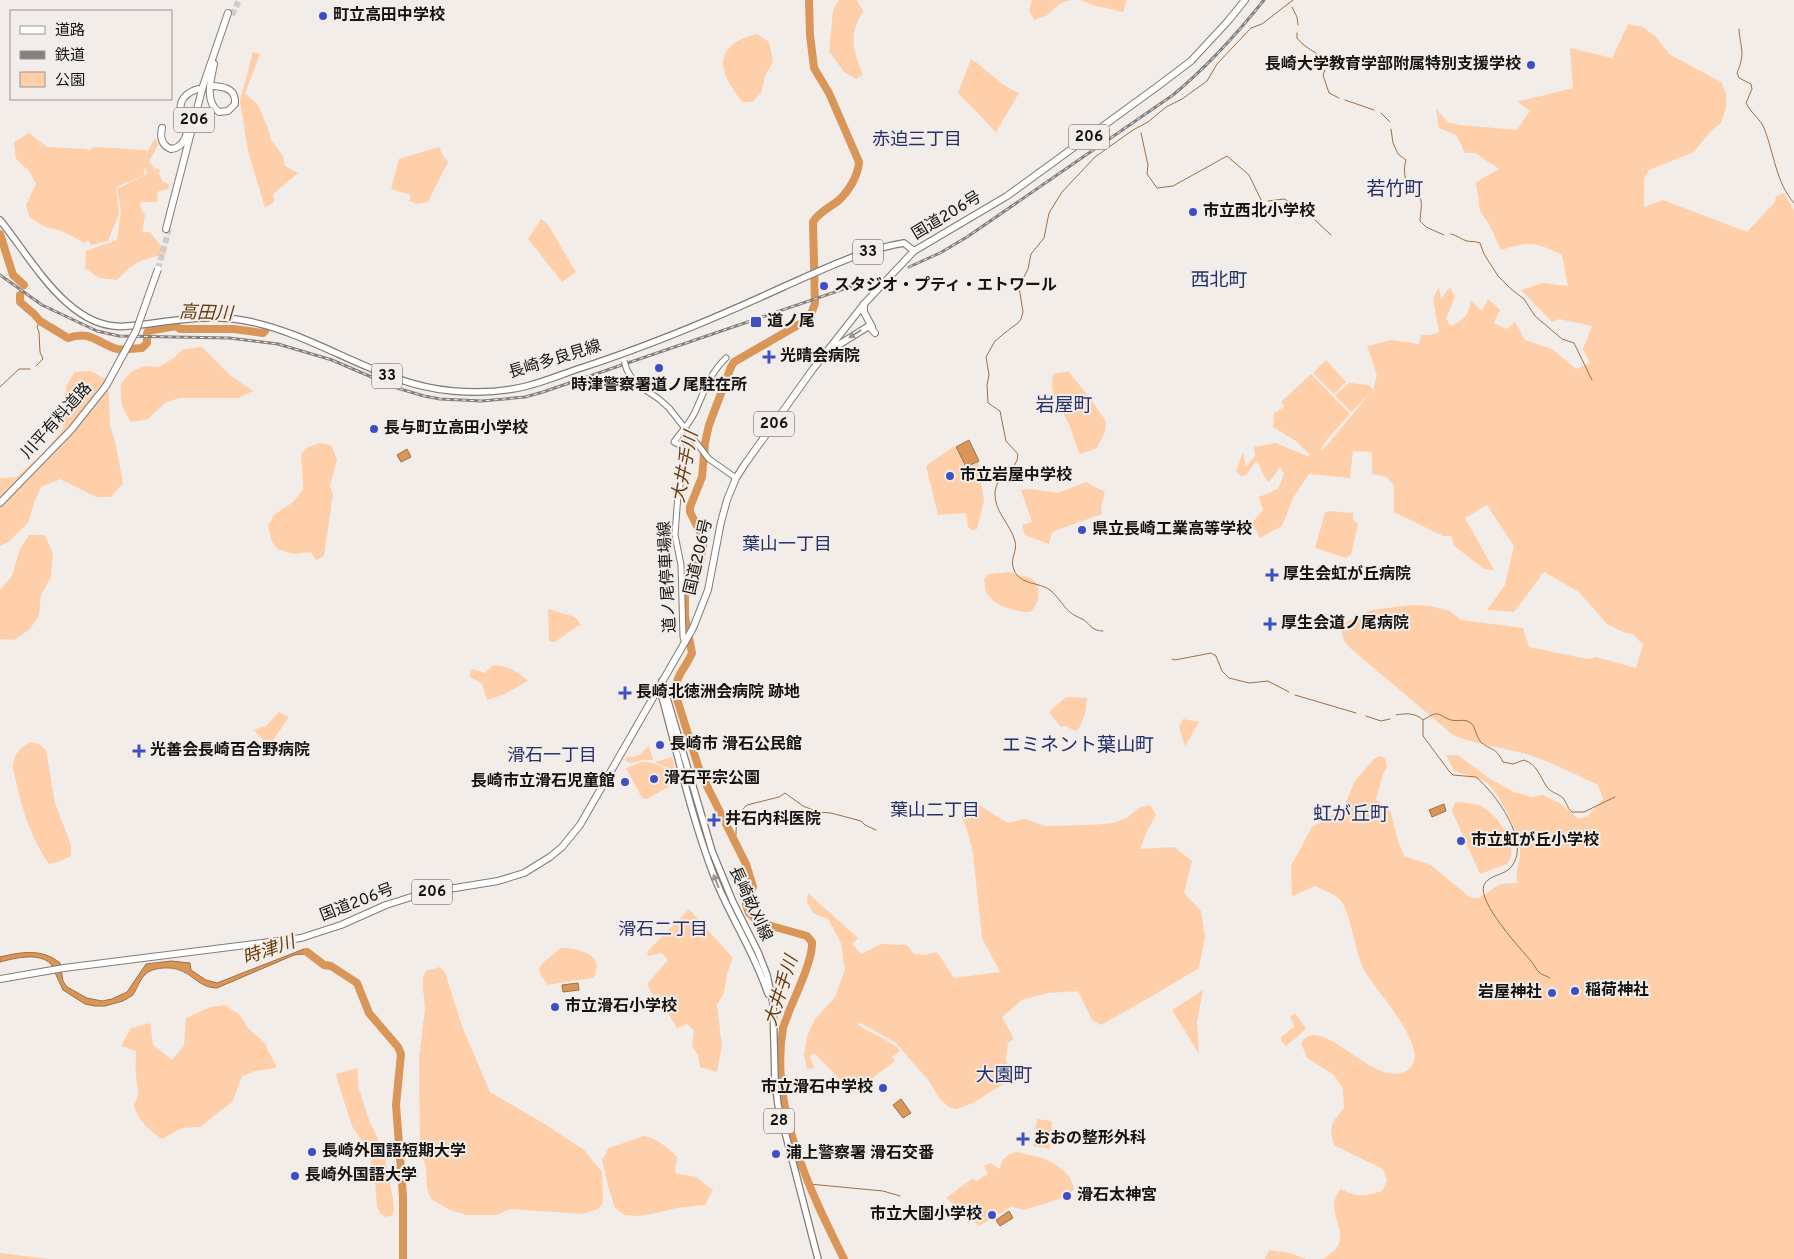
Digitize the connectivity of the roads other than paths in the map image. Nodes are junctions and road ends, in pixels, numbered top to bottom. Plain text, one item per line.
1 (1244, 0) edge
2 (214, 63) junction
3 (214, 86) dead end
4 (201, 87) junction
5 (185, 127) dead end
6 (162, 128) dead end
7 (0, 220) edge
8 (914, 251) junction
9 (157, 268) tunnel mouth
10 (864, 304) junction
11 (850, 323) junction
12 (869, 326) junction
13 (833, 345) junction
14 (622, 354) junction
15 (726, 358) dead end
16 (105, 385) junction
17 (684, 428) junction
18 (736, 478) junction
19 (0, 498) edge
20 (0, 503) edge
21 (685, 643) junction
22 (661, 683) junction
23 (0, 979) edge
24 (816, 1259) edge

1 - 8 highway, 国道206号 / 206
2 - 3 highway
2 - 4 highway, 206
2 - 4 highway, 206
4 - 5 highway
4 - 6 highway
7 - 14 main road, 長崎多良見線 / 33
8 - 10 highway, 国道206号 / 206
8 - 14 main road, 長崎多良見線 / 33
9 - 16 highway, 川平有料道路, bridge
10 - 11 highway, 国道206号 / 206
10 - 12 highway
11 - 12 highway
11 - 13 highway, 国道206号 / 206
12 -> 13 highway
13 - 18 highway, 国道206号 / 206
14 - 17 main road, bridge
15 - 17 main road, 道ノ尾停車場線
16 - 19 highway, 川平有料道路
16 - 20 highway, 川平有料道路
17 - 18 main road
17 - 21 main road, 道ノ尾停車場線
18 - 21 highway, 国道206号 / 206
21 - 22 highway, 国道206号 / 206
22 - 23 highway, 国道206号 / 206
22 - 24 main road, 長崎畝刈線 / 28

